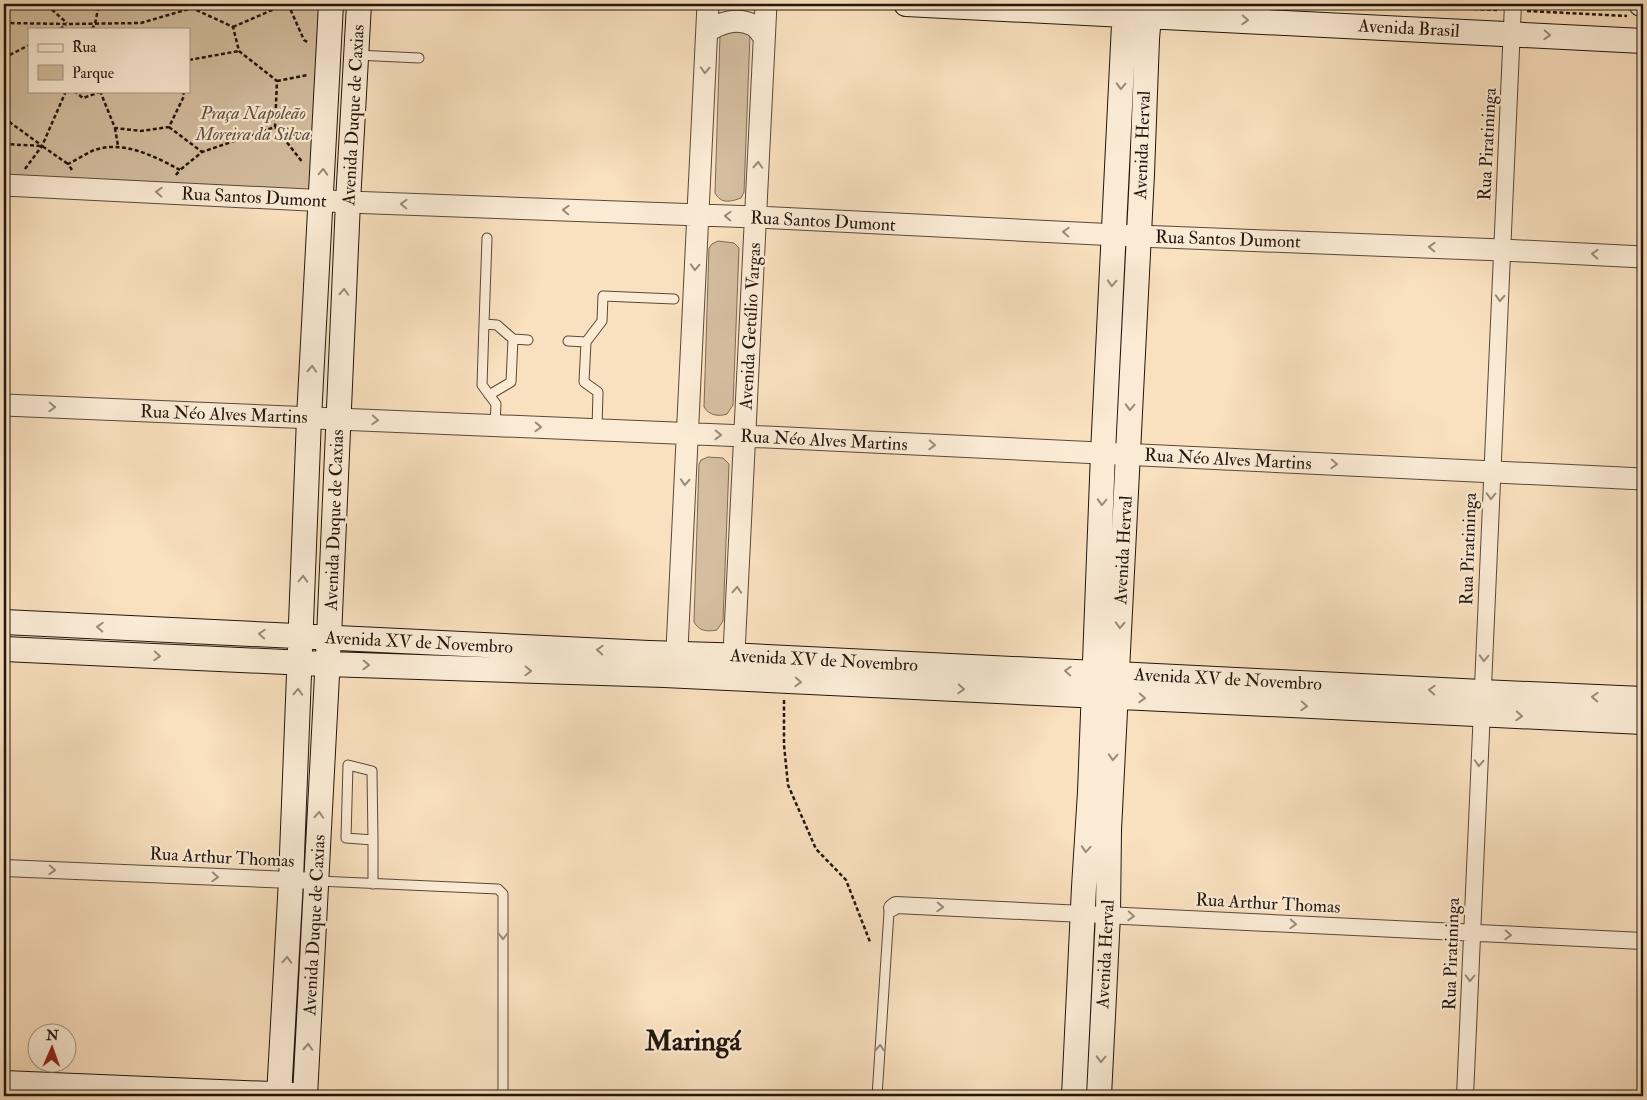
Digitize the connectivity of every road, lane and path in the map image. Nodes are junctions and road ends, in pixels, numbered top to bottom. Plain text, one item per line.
1 (50, 4) edge
2 (99, 4) edge
3 (186, 4) edge
4 (287, 4) edge
5 (331, 4) edge
6 (359, 4) edge
7 (708, 4) edge
8 (766, 4) edge
9 (906, 4) edge
10 (1513, 4) edge
11 (192, 8) junction
12 (1125, 9) edge
13 (1149, 9) edge
14 (4, 23) edge
15 (141, 23) junction
16 (68, 24) junction
17 (95, 24) junction
18 (233, 27) junction
19 (62, 28) edge
20 (67, 28) edge
21 (93, 28) edge
22 (141, 28) edge
23 (707, 32) junction
24 (1512, 33) junction
25 (764, 37) junction
26 (1643, 41) edge
27 (28, 46) edge
28 (239, 51) junction
29 (4, 58) edge
30 (419, 58) dead end
31 (356, 59) junction
32 (190, 60) edge
33 (328, 62) junction
34 (278, 81) junction
35 (66, 92) edge
36 (75, 92) edge
37 (100, 92) edge
38 (183, 92) edge
39 (1145, 92) junction
40 (326, 108) junction
41 (4, 118) edge
42 (169, 127) junction
43 (275, 127) junction
44 (115, 128) junction
45 (1120, 128) junction
46 (4, 144) edge
47 (42, 146) junction
48 (118, 146) junction
49 (202, 152) junction
50 (68, 164) junction
51 (304, 164) dead end
52 (180, 170) junction
53 (9, 185) edge
54 (86, 188) junction
55 (160, 192) junction
56 (322, 200) junction
57 (348, 202) junction
58 (698, 216) junction
59 (755, 217) junction
60 (1114, 235) junction
61 (1138, 236) junction
62 (487, 238) dead end
63 (1502, 250) junction
64 (1643, 257) edge
65 (316, 296) junction
66 (674, 299) dead end
67 (484, 324) junction
68 (1110, 332) junction
69 (342, 337) junction
70 (513, 339) junction
71 (528, 340) dead end
72 (568, 341) dead end
73 (586, 342) junction
74 (1131, 371) junction
75 (489, 395) junction
76 (4, 405) edge
77 (309, 418) junction
78 (338, 419) junction
79 (495, 426) junction
80 (597, 430) junction
81 (688, 434) junction
82 (745, 436) junction
83 (1103, 453) junction
84 (1128, 454) junction
85 (1492, 471) junction
86 (1643, 479) edge
87 (334, 504) junction
88 (304, 543) junction
89 (1124, 543) junction
90 (1100, 568) junction
91 (4, 622) edge
92 (300, 636) junction
93 (329, 638) junction
94 (4, 650) edge
95 (300, 663) junction
96 (327, 664) junction
97 (676, 665) junction
98 (733, 667) junction
99 (783, 681) junction
100 (1105, 684) junction
101 (1643, 699) edge
102 (1482, 703) junction
103 (297, 722) junction
104 (1643, 722) edge
105 (321, 771) junction
106 (1090, 792) junction
107 (1108, 830) junction
108 (372, 840) junction
109 (4, 868) edge
110 (291, 880) junction
111 (316, 881) junction
112 (372, 884) junction
113 (892, 908) joint
114 (1082, 914) junction
115 (1108, 914) junction
116 (1472, 933) junction
117 (1643, 941) edge
118 (870, 942) dead end
119 (312, 961) junction
120 (284, 1003) junction
121 (1103, 1004) junction
122 (1077, 1042) junction
123 (4, 1083) edge
124 (37, 1090) edge
125 (279, 1096) edge
126 (305, 1096) edge
127 (312, 1096) edge
128 (503, 1096) edge
129 (877, 1096) edge
130 (1074, 1096) edge
131 (1100, 1096) edge
132 (1465, 1096) edge

1 - 16 path
2 - 17 path
3 - 11 path
4 - 18 path
4 - 33 path
5 - 33 main road, Avenida Duque de Caxias
6 - 31 main road, Avenida Duque de Caxias
7 - 23 street
8 - 25 street, Avenida Getúlio Vargas
9 - 12 main road, Avenida Brasil
10 - 24 street, Rua Piratininga
11 - 15 path
11 - 18 path
12 - 13 main road, Avenida Brasil
12 -> 45 main road, Avenida Herval
13 -> 24 main road, Avenida Brasil
13 - 39 main road, Avenida Herval
14 - 16 path
15 - 17 path
15 - 22 path
16 - 17 path
16 - 19 path
16 - 20 path
17 - 21 path
18 - 28 path
23 - 25 street
23 -> 58 street
24 -> 26 main road, Avenida Brasil
24 - 63 street, Rua Piratininga
59 -> 25 street, Avenida Getúlio Vargas
27 - 29 path
28 - 32 path
28 - 34 path
30 - 31 lane
31 - 40 main road
31 - 57 main road, Avenida Duque de Caxias
33 - 34 path
33 - 40 main road, Avenida Duque de Caxias
34 - 43 path
35 - 47 path
36 - 37 path
37 - 44 path
38 - 42 path
39 - 45 main road
39 - 61 main road, Avenida Herval
56 -> 40 main road, Avenida Duque de Caxias
41 - 47 path
42 - 44 path
42 - 49 path
43 - 49 path
43 - 51 path
44 - 48 path
45 - 60 main road, Avenida Herval
46 - 47 path
47 - 50 path
47 - 53 path
48 - 50 path
48 - 52 path
49 - 52 path
50 - 54 path
52 - 55 path
53 - 54 street, Rua Santos Dumont
55 -> 54 street, Rua Santos Dumont
55 - 56 street, Rua Santos Dumont
56 - 57 street, Rua Santos Dumont
56 - 65 main road, Avenida Duque de Caxias
58 -> 57 street, Rua Santos Dumont
69 -> 57 main road, Avenida Duque de Caxias
59 -> 58 street, Rua Santos Dumont
58 -> 81 street
60 -> 59 street, Rua Santos Dumont
59 - 82 street, Avenida Getúlio Vargas
60 - 61 street, Rua Santos Dumont
60 -> 68 main road, Avenida Herval
63 -> 61 street, Rua Santos Dumont
61 - 74 main road, Avenida Herval
62 - 67 lane
64 -> 63 street, Rua Santos Dumont
63 -> 85 street, Rua Piratininga
65 - 69 main road
77 -> 65 main road, Avenida Duque de Caxias
66 - 73 lane
67 - 70 lane
67 - 75 lane
68 - 74 main road
68 - 83 main road, Avenida Herval
69 - 78 main road, Avenida Duque de Caxias
70 - 71 lane
70 - 75 lane
72 - 73 lane
73 - 80 lane
74 -> 84 main road, Avenida Herval
75 - 79 lane
76 -> 77 street, Rua Néo Alves Martins
77 - 78 street, Rua Néo Alves Martins
77 - 88 main road, Avenida Duque de Caxias
78 -> 79 street, Rua Néo Alves Martins
78 - 87 main road, Avenida Duque de Caxias
79 -> 80 street, Rua Néo Alves Martins
80 - 81 street, Rua Néo Alves Martins
81 -> 82 street, Rua Néo Alves Martins
81 -> 97 street
82 -> 83 street, Rua Néo Alves Martins
98 -> 82 street, Avenida Getúlio Vargas
83 - 84 street, Rua Néo Alves Martins
83 -> 90 main road, Avenida Herval
84 -> 85 street, Rua Néo Alves Martins
84 - 89 main road, Avenida Herval
85 - 86 street, Rua Néo Alves Martins
85 -> 102 street, Rua Piratininga
87 - 88 main road
87 - 93 main road, Avenida Duque de Caxias
92 -> 88 main road, Avenida Duque de Caxias
89 - 90 main road
89 -> 100 main road, Avenida Herval
90 - 100 main road, Avenida Herval
92 -> 91 main road, Avenida XV de Novembro
92 - 93 main road, Avenida XV de Novembro
92 - 95 main road, Avenida Duque de Caxias
93 - 96 main road, Avenida Duque de Caxias
97 -> 93 main road, Avenida XV de Novembro
94 -> 95 main road, Avenida XV de Novembro
95 - 96 main road, Avenida XV de Novembro
103 -> 95 main road, Avenida Duque de Caxias
96 -> 97 main road, Avenida XV de Novembro
96 - 105 main road, Avenida Duque de Caxias
97 - 98 main road, Avenida XV de Novembro
98 - 99 main road, Avenida XV de Novembro
100 -> 98 main road, Avenida XV de Novembro
99 -> 100 main road, Avenida XV de Novembro
99 - 118 path
100 - 102 main road, Avenida XV de Novembro
100 - 106 main road, Avenida Herval
100 -> 107 main road, Avenida Herval
101 -> 102 main road, Avenida XV de Novembro
102 -> 104 main road, Avenida XV de Novembro
102 -> 116 street, Rua Piratininga
103 - 105 main road
103 - 110 main road, Avenida Duque de Caxias
111 -> 105 main road, Avenida Duque de Caxias
106 - 107 main road
106 -> 114 main road, Avenida Herval
107 - 115 main road, Avenida Herval
108 - 108 lane
108 - 112 lane
109 -> 110 street, Rua Arthur Thomas
110 - 111 street, Rua Arthur Thomas
120 -> 110 main road, Avenida Duque de Caxias
111 - 112 lane, Rua Arthur Thomas
111 - 119 main road, Avenida Duque de Caxias
112 -> 128 lane, Rua Arthur Thomas
113 -> 114 street, Rua Arthur Thomas
129 -> 113 lane
114 - 115 street, Rua Arthur Thomas
114 - 122 main road, Avenida Herval
115 -> 116 street, Rua Arthur Thomas
115 - 121 main road, Avenida Herval
116 -> 117 street, Rua Arthur Thomas
116 -> 132 street, Rua Piratininga
119 - 120 main road
126 -> 119 main road, Avenida Duque de Caxias
120 - 125 main road, Avenida Duque de Caxias
121 - 122 main road
121 -> 131 main road, Avenida Herval
122 - 130 main road, Avenida Herval
123 - 124 main road
124 - 125 main road
125 - 126 main road
126 - 127 main road

